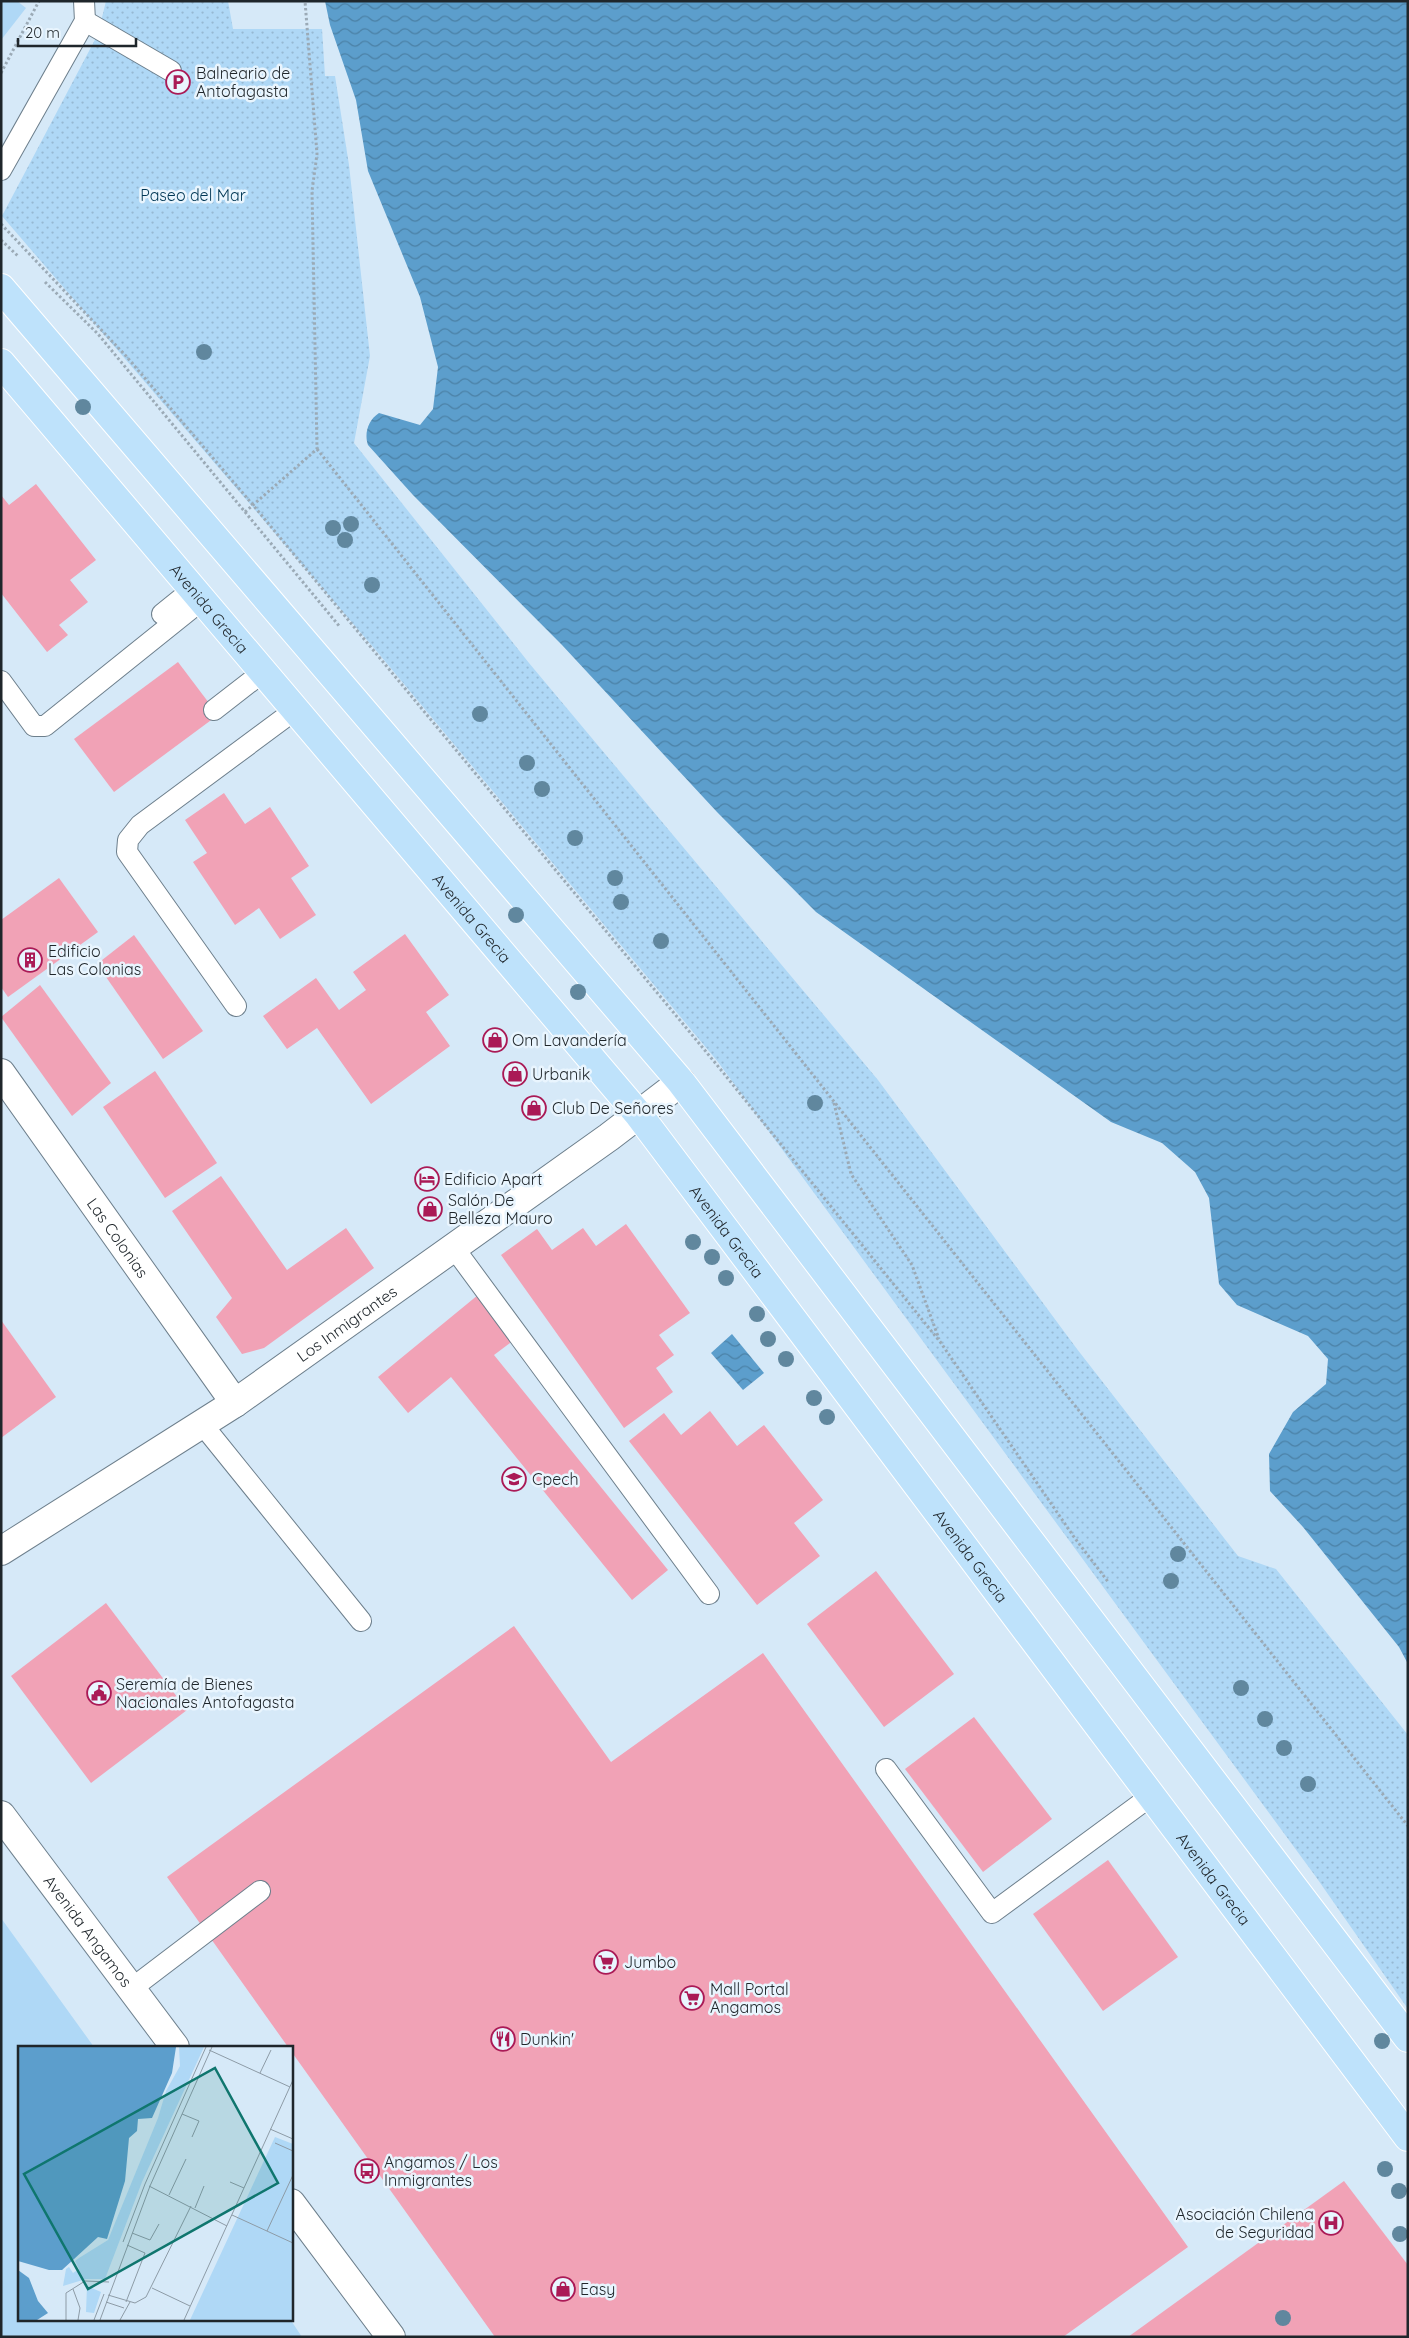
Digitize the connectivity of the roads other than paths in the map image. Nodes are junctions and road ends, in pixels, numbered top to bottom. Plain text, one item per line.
1 (84, 1) edge
2 (85, 21) junction
3 (171, 71) dead end
4 (1, 170) edge
5 (1, 288) edge
6 (1, 363) edge
7 (202, 600) junction
8 (162, 614) dead end
9 (182, 633) dead end
10 (264, 672) junction
11 (1, 681) edge
12 (214, 710) dead end
13 (295, 710) junction
14 (236, 1006) dead end
15 (4, 1082) edge
16 (681, 1082) junction
17 (639, 1115) junction
18 (454, 1248) junction
19 (235, 1403) junction
20 (202, 1424) junction
21 (1, 1551) edge
22 (709, 1594) dead end
23 (361, 1622) dead end
24 (886, 1768) dead end
25 (1151, 1796) junction
26 (1, 1816) edge
27 (260, 1891) dead end
28 (131, 1989) junction
29 (1408, 2038) edge
30 (174, 2046) edge
31 (1408, 2137) edge
32 (292, 2204) edge
33 (391, 2337) edge

1 - 2 lane
2 - 3 lane
2 - 4 lane
5 - 16 highway
6 - 7 highway, Avenida Grecia
7 - 8 lane
7 - 9 lane
7 - 10 highway, Avenida Grecia
7 - 11 lane
10 - 12 lane
10 - 13 highway, Avenida Grecia
13 - 14 lane
13 - 17 highway, Avenida Grecia
15 - 19 street, Las Colonias
16 - 17 street, Los Inmigrantes
16 - 29 highway
17 - 18 street, Los Inmigrantes
17 - 25 highway, Avenida Grecia
18 - 19 street, Los Inmigrantes
18 - 22 lane
19 - 20 street, Los Inmigrantes
20 - 21 street, Los Inmigrantes
20 - 23 lane
24 - 25 lane
25 - 31 highway, Avenida Grecia
26 - 28 street, Avenida Angamos
27 - 28 lane
28 - 30 street, Avenida Angamos
32 - 33 street

